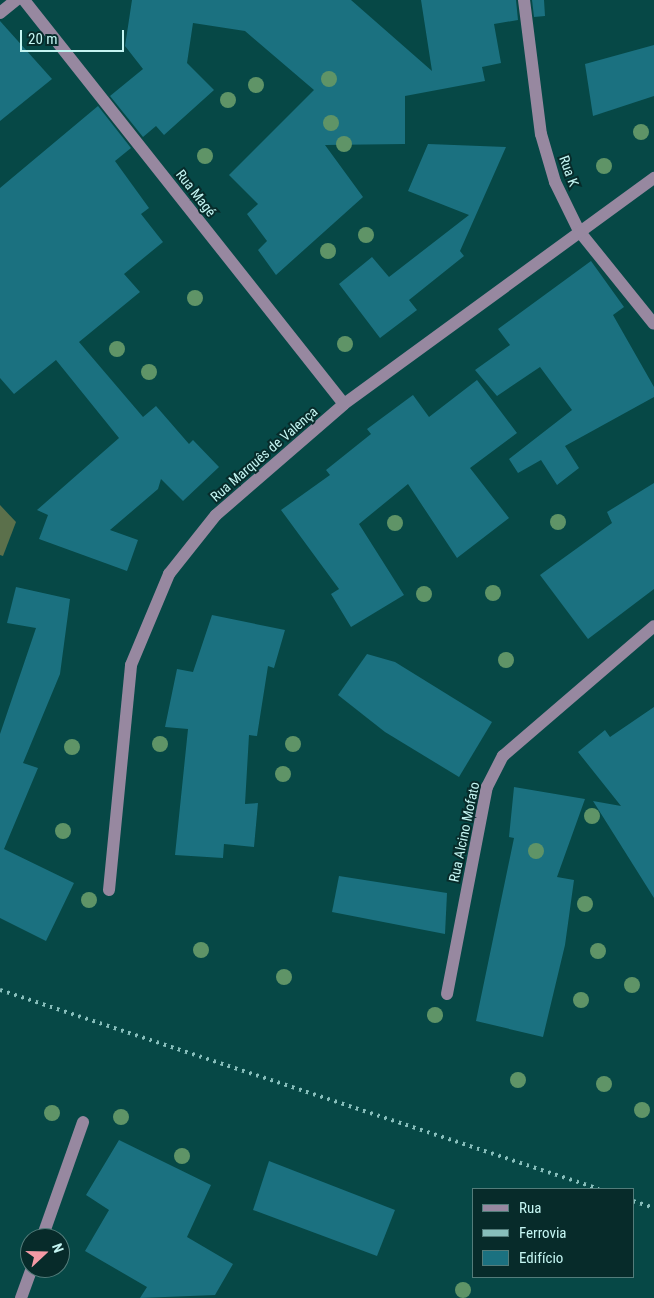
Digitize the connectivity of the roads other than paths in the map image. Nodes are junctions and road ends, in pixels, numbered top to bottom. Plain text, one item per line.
1 (16, 0) edge
2 (24, 0) edge
3 (524, 0) edge
4 (0, 13) edge
5 (654, 178) edge
6 (580, 231) junction
7 (654, 324) edge
8 (344, 404) junction
9 (654, 626) edge
10 (109, 890) dead end
11 (446, 994) dead end
12 (83, 1122) dead end
13 (46, 1228) edge
14 (28, 1278) edge
15 (21, 1298) edge

1 - 4 street
2 - 8 street, Rua Magé
3 - 6 street, Rua K
5 - 6 street, Rua Marquês de Valença
6 - 7 street, Rua K
6 - 8 street, Rua Marquês de Valença
8 - 10 street, Rua Marquês de Valença
9 - 11 street, Rua Alcino Mofato
12 - 13 street
14 - 15 street

